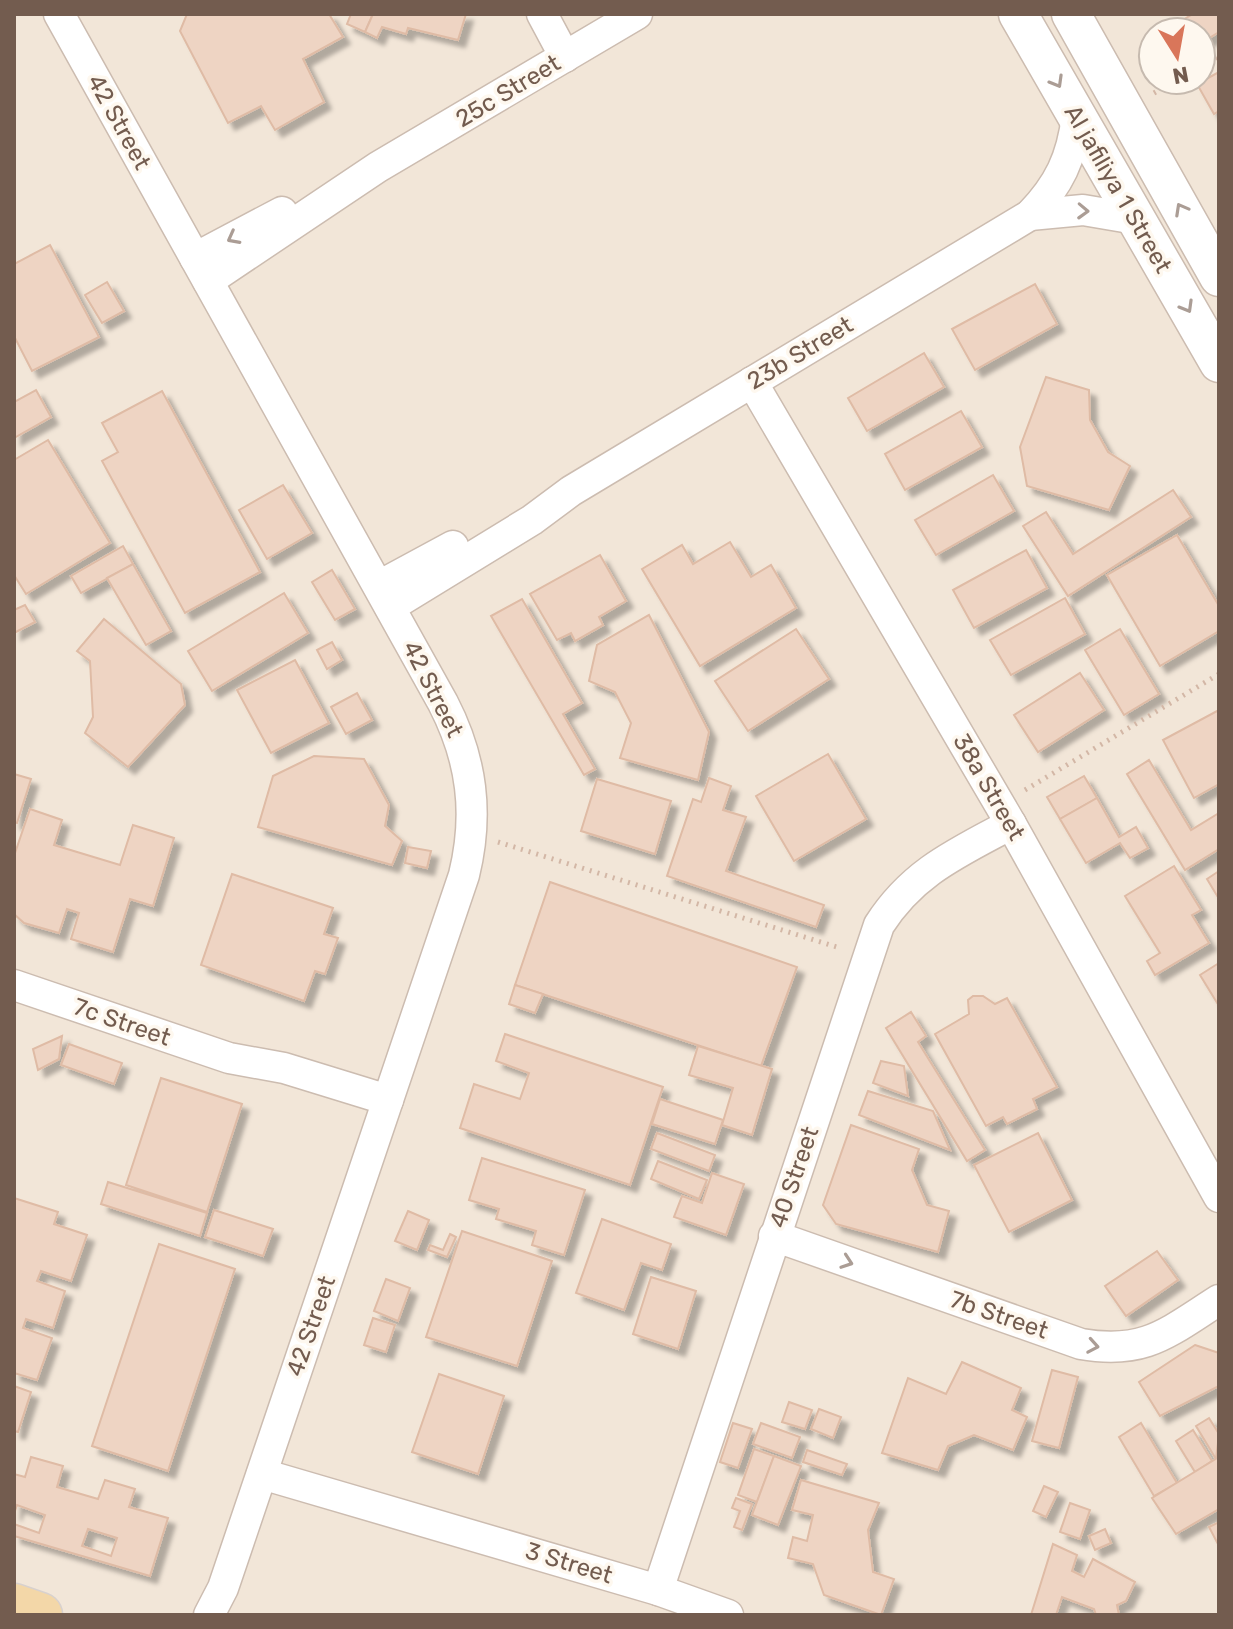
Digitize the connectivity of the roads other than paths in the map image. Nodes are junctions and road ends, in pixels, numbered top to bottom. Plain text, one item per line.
1 (59, 14) edge
2 (542, 14) edge
3 (637, 14) edge
4 (1018, 14) edge
5 (1071, 14) edge
6 (565, 57) junction
7 (1077, 116) junction
8 (1030, 215) junction
9 (1136, 219) junction
10 (201, 269) junction
11 (1219, 277) edge
12 (1219, 363) edge
13 (752, 382) junction
14 (384, 596) junction
15 (1006, 814) junction
16 (14, 985) edge
17 (384, 1110) junction
18 (1219, 1197) edge
19 (774, 1236) junction
20 (1219, 1300) edge
21 (265, 1464) junction
22 (658, 1590) junction
23 (14, 1606) edge
24 (215, 1611) edge
25 (40, 1615) edge
26 (728, 1615) edge

1 - 10 street, 42 Street
2 - 6 street
3 - 6 street, 25c Street
4 -> 7 street, Al jafiliya 1 Street
11 -> 5 street, Al jafiliya 1 Street
6 - 10 street, 25c Street
7 - 8 street, 23b Street
7 - 9 street, Al jafiliya 1 Street
8 -> 9 street, 23b Street
8 - 13 street, 23b Street
9 -> 12 street, Al jafiliya 1 Street
10 - 14 street, 42 Street
13 - 14 street, 23b Street
13 - 15 street, 38a Street
14 - 17 street, 42 Street
15 - 18 street, 38a Street
15 - 19 street, 40 Street
16 - 17 street, 7c Street
17 - 21 street, 42 Street
19 -> 20 street, 7b Street
19 - 22 street, 40 Street
21 - 22 street, 3 Street
21 - 24 street, 42 Street
22 - 26 street, 3 Street
23 - 25 main road

